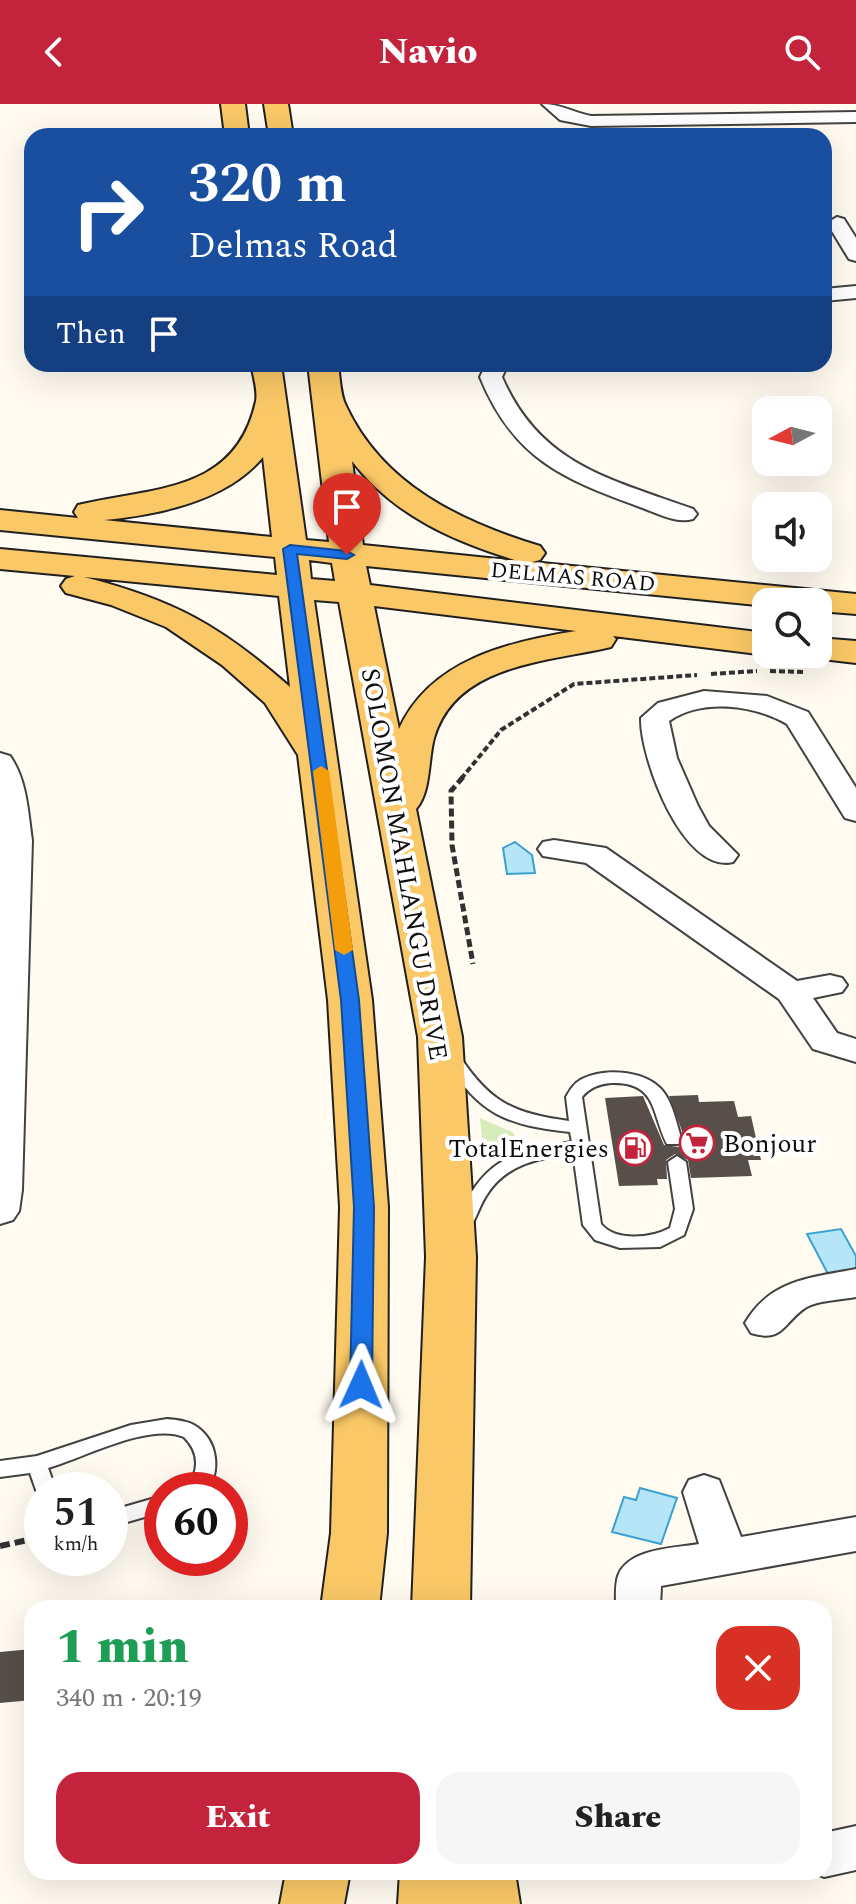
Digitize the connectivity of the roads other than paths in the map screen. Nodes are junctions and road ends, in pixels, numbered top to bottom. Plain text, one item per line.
1 (233, 104) edge
2 (276, 104) edge
3 (551, 104) edge
4 (812, 104) edge
5 (856, 117) edge
6 (827, 118) junction
7 (236, 128) edge
8 (280, 128) edge
9 (839, 223) edge
10 (856, 255) edge
11 (856, 292) edge
12 (832, 294) edge
13 (267, 372) edge
14 (324, 372) edge
15 (493, 372) edge
16 (270, 396) junction
17 (330, 402) junction
18 (650, 478) dead end
19 (609, 486) junction
20 (684, 514) dead end
21 (0, 519) edge
22 (290, 549) junction
23 (347, 555) junction
24 (0, 559) edge
25 (0, 569) edge
26 (643, 582) junction
27 (294, 588) junction
28 (354, 593) junction
29 (856, 604) edge
30 (752, 642) edge
31 (856, 652) edge
32 (832, 657) edge
33 (0, 762) edge
34 (320, 762) junction
35 (856, 812) edge
36 (399, 818) junction
37 (554, 849) dead end
38 (722, 855) dead end
39 (768, 985) junction
40 (830, 985) dead end
41 (440, 1037) junction
42 (826, 1046) edge
43 (577, 1127) junction
44 (673, 1140) dead end
45 (579, 1146) junction
46 (677, 1162) dead end
47 (0, 1211) edge
48 (451, 1257) junction
49 (856, 1283) edge
50 (765, 1323) dead end
51 (37, 1464) junction
52 (0, 1469) edge
53 (40, 1472) edge
54 (206, 1472) edge
55 (704, 1492) dead end
56 (856, 1534) edge
57 (725, 1555) junction
58 (351, 1600) edge
59 (441, 1600) edge
60 (638, 1600) edge
61 (856, 1848) edge
62 (832, 1853) edge
63 (316, 1880) edge
64 (432, 1880) edge
65 (484, 1880) edge
66 (312, 1904) edge
67 (430, 1904) edge
68 (488, 1904) edge

1 - 7 main road
2 - 8 main road
3 - 6 street
4 - 6 street
5 - 6 street
9 - 10 street
11 - 12 street
13 - 16 main road
14 - 17 main road, SOLOMON MAHLANGU DRIVE
15 - 19 street
16 - 21 main road
16 - 22 main road
17 - 23 main road, SOLOMON MAHLANGU DRIVE
17 - 26 main road
18 - 19 street
19 - 20 street
21 - 22 main road, DELMAS ROAD
22 - 23 main road, DELMAS ROAD
22 - 27 main road
23 - 26 main road, DELMAS ROAD
23 - 28 main road, SOLOMON MAHLANGU DRIVE
24 - 27 main road, DELMAS ROAD
25 - 34 main road
26 - 29 main road, DELMAS ROAD
27 - 28 main road, DELMAS ROAD
27 - 34 main road
28 - 30 main road, DELMAS ROAD
28 - 36 main road, SOLOMON MAHLANGU DRIVE
30 - 36 main road
31 - 32 main road
33 - 47 street
34 - 58 main road
35 - 38 street
36 - 41 main road, SOLOMON MAHLANGU DRIVE
37 - 39 street
39 - 40 street
39 - 42 street
41 - 43 lane
41 - 48 main road, SOLOMON MAHLANGU DRIVE
43 - 44 lane
43 - 45 lane
45 - 46 lane
45 - 48 lane
48 - 59 main road, SOLOMON MAHLANGU DRIVE
49 - 50 street
51 - 52 lane
51 - 53 lane
51 - 54 lane
55 - 57 street
56 - 57 street
57 - 60 street
61 - 62 street
63 - 66 main road
64 - 67 main road
65 - 68 main road

